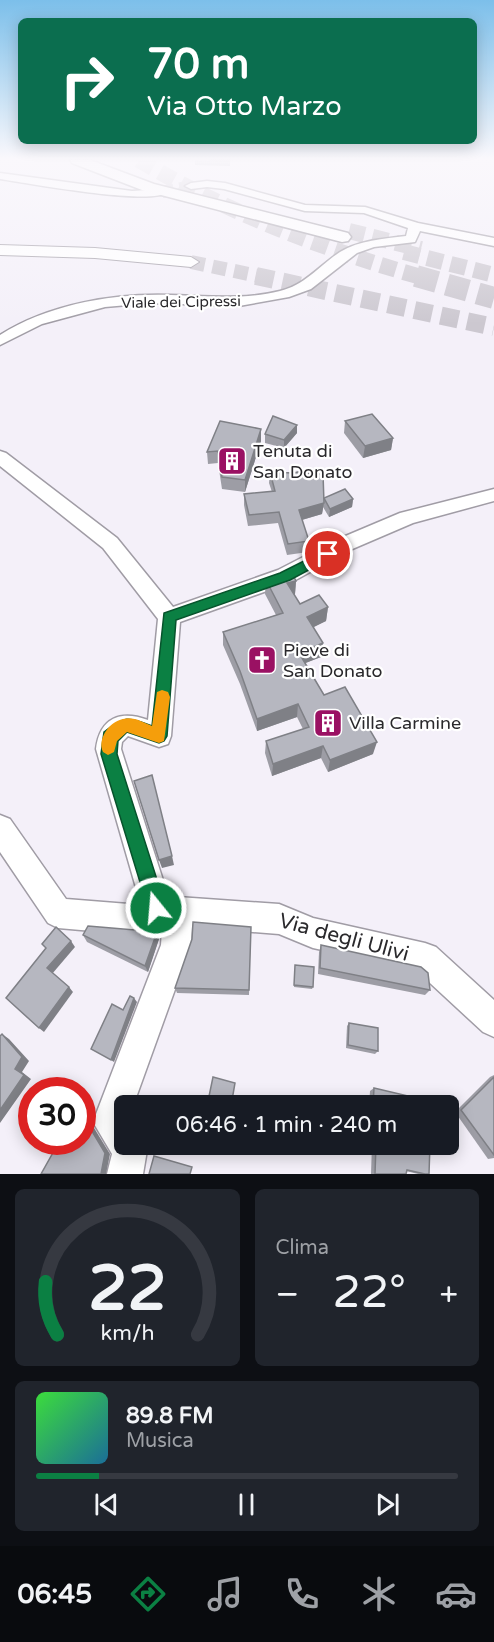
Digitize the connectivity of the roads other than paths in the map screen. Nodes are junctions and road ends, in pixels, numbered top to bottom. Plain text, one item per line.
1 (265, 215) edge
2 (279, 215) edge
3 (380, 215) edge
4 (415, 226) junction
5 (494, 242) edge
6 (0, 250) edge
7 (191, 262) tunnel mouth
8 (0, 340) edge
9 (0, 457) edge
10 (494, 495) edge
11 (169, 617) junction
12 (0, 828) edge
13 (169, 914) junction
14 (494, 1021) edge
15 (120, 1095) edge
16 (114, 1111) edge
17 (114, 1128) edge
18 (129, 1155) edge
19 (125, 1174) edge

1 - 2 highway
3 - 4 street
4 - 5 street
4 - 8 street, Viale dei Cipressi
6 - 7 main road
9 - 11 street
10 - 11 street
11 - 13 street
12 - 13 street, Via degli Ulivi
13 - 14 street, Via degli Ulivi
13 - 15 street
16 - 17 street
18 - 19 street

